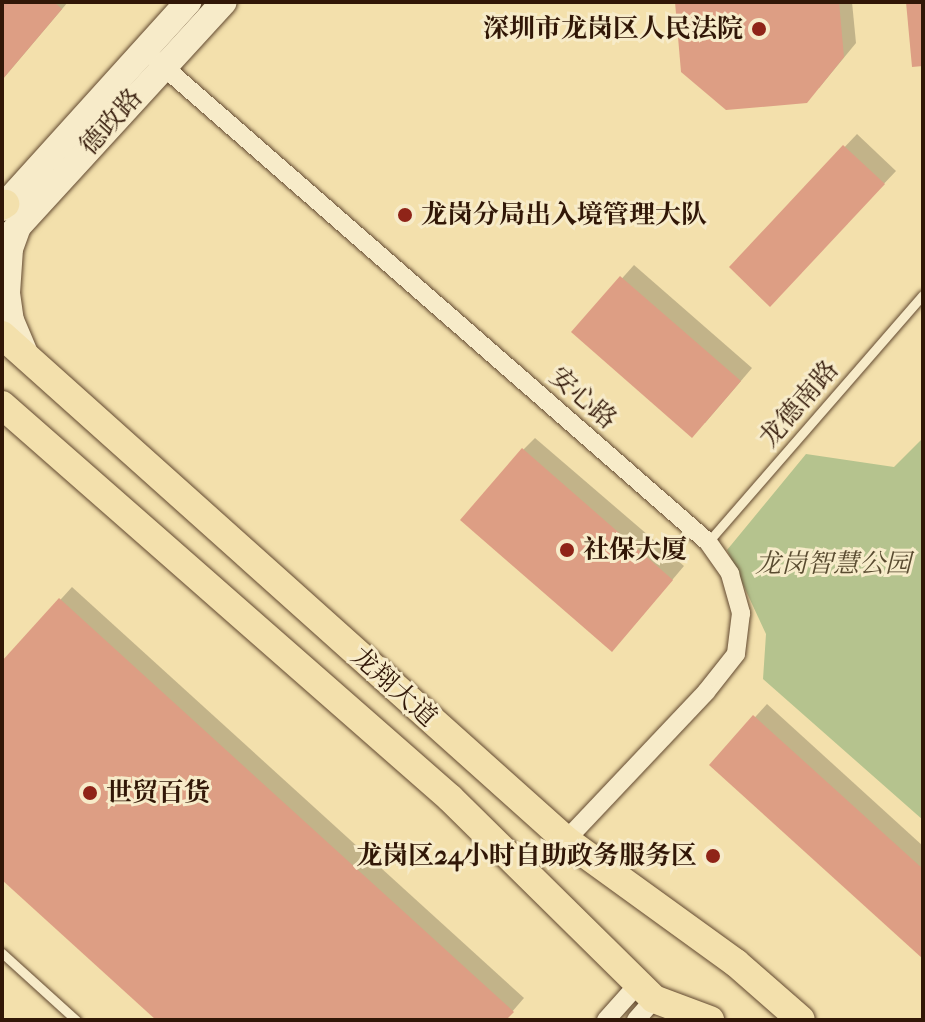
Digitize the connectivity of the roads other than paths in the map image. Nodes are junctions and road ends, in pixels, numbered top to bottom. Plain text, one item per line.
1 (188, 2) edge
2 (224, 2) edge
3 (152, 57) junction
4 (8, 210) edge
5 (2, 244) edge
6 (923, 295) edge
7 (2, 335) edge
8 (35, 366) junction
9 (2, 405) edge
10 (708, 542) junction
11 (566, 840) junction
12 (2, 953) edge
13 (646, 991) junction
14 (76, 1020) edge
15 (606, 1020) edge
16 (636, 1020) edge
17 (710, 1020) edge
18 (801, 1020) edge

1 - 3 main road, 德政路
2 - 3 main road, 德政路
3 - 4 main road, 德政路
3 - 10 street, 安心路
4 - 5 main road, 德政路
4 - 8 street
6 - 10 lane, 龙德南路
7 - 8 main road, 龙翔大道
8 - 11 main road, 龙翔大道
9 - 13 main road, 龙翔大道
10 - 11 street, 安心路
11 - 18 main road, 龙翔大道
12 - 14 lane
13 - 15 street
13 - 16 street
13 - 17 main road, 龙翔大道

